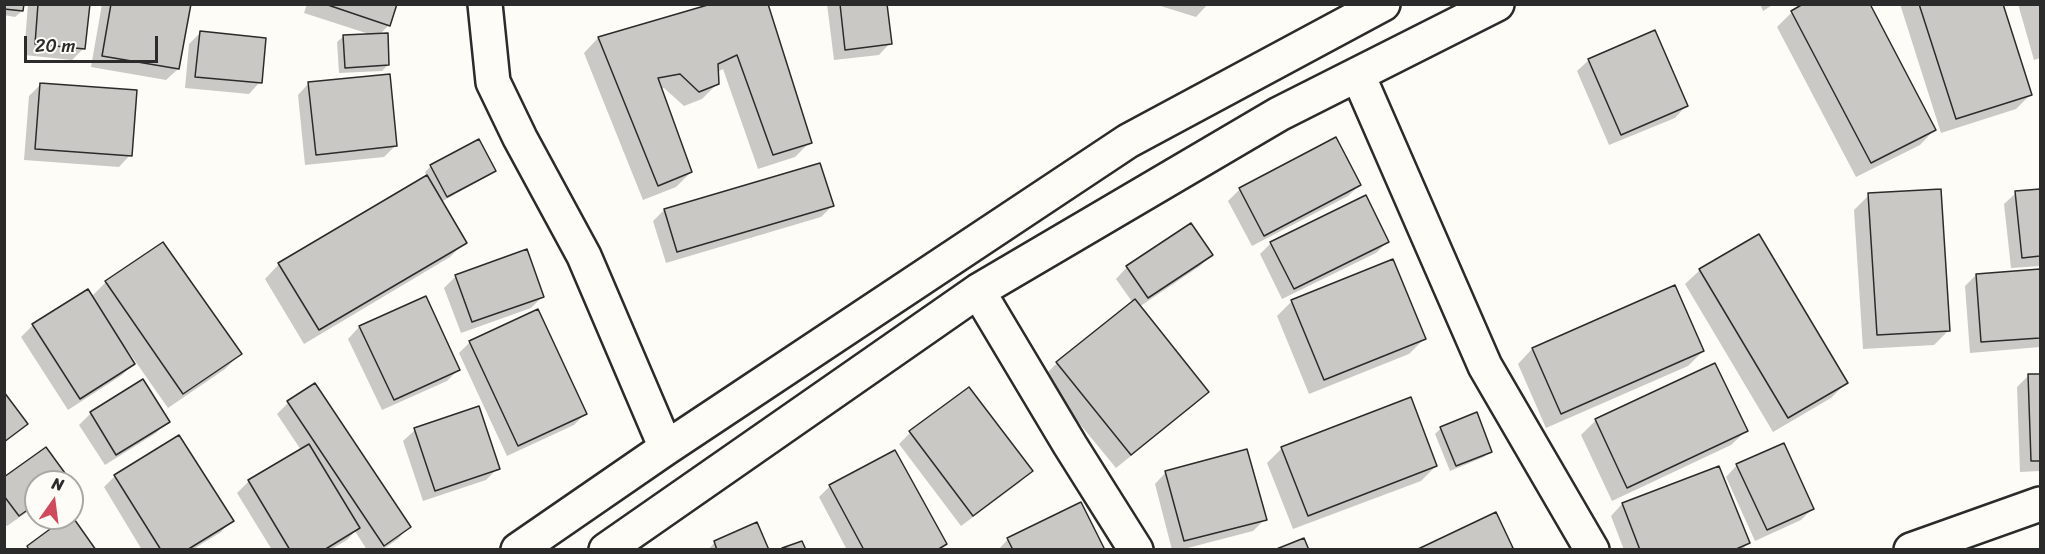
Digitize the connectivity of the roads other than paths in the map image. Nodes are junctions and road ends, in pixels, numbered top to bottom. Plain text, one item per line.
1 (485, 4) edge
2 (1383, 4) edge
3 (1497, 4) edge
4 (1358, 75) junction
5 (978, 291) junction
6 (666, 448) junction
7 (2040, 504) edge
8 (518, 549) edge
9 (606, 549) edge
10 (1136, 549) edge
11 (1592, 549) edge
12 (1911, 549) edge

1 - 6 street
2 - 6 street
3 - 4 street
4 - 5 street
4 - 11 street
5 - 9 street
5 - 10 street
6 - 8 street
7 - 12 street

